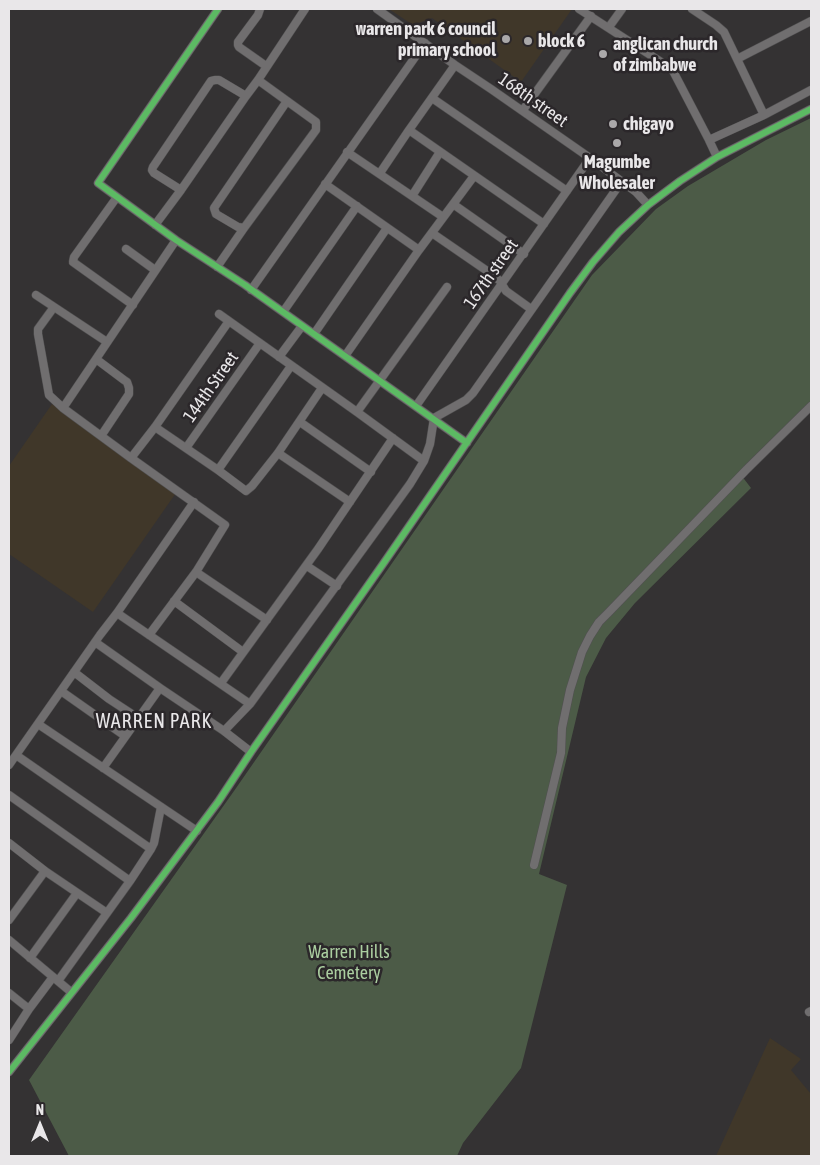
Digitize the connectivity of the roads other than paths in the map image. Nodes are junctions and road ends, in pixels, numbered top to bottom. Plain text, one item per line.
1 (218, 9) edge
2 (260, 9) edge
3 (305, 9) edge
4 (377, 9) edge
5 (579, 9) edge
6 (622, 9) edge
7 (695, 10) edge
8 (591, 16) junction
9 (811, 21) edge
10 (609, 28) junction
11 (425, 43) junction
12 (737, 59) junction
13 (455, 64) junction
14 (266, 66) junction
15 (258, 80) junction
16 (811, 90) edge
17 (246, 96) junction
18 (432, 98) junction
19 (287, 101) junction
20 (811, 108) edge
21 (523, 110) junction
22 (764, 114) junction
23 (409, 130) junction
24 (709, 140) junction
25 (347, 152) junction
26 (440, 152) junction
27 (717, 157) junction
28 (590, 158) junction
29 (380, 174) junction
30 (474, 176) junction
31 (622, 181) junction
32 (325, 184) junction
33 (181, 190) junction
34 (567, 191) junction
35 (412, 196) junction
36 (117, 197) junction
37 (453, 204) junction
38 (648, 205) junction
39 (357, 206) junction
40 (443, 217) junction
41 (544, 224) junction
42 (155, 225) junction
43 (244, 228) junction
44 (387, 228) junction
45 (432, 233) junction
46 (176, 240) junction
47 (126, 249) dead end
48 (419, 250) junction
49 (524, 254) junction
50 (217, 267) junction
51 (155, 270) junction
52 (502, 285) junction
53 (447, 287) dead end
54 (251, 290) junction
55 (36, 295) dead end
56 (133, 305) junction
57 (54, 307) junction
58 (531, 310) junction
59 (283, 312) junction
60 (219, 314) dead end
61 (229, 321) junction
62 (302, 326) junction
63 (314, 334) junction
64 (107, 342) junction
65 (260, 343) junction
66 (345, 356) junction
67 (279, 357) junction
68 (96, 359) junction
69 (292, 366) junction
70 (380, 381) junction
71 (322, 388) junction
72 (416, 406) junction
73 (811, 406) edge
74 (63, 408) junction
75 (357, 412) junction
76 (434, 418) junction
77 (300, 422) junction
78 (155, 427) junction
79 (101, 436) junction
80 (393, 438) junction
81 (467, 442) junction
82 (186, 448) junction
83 (278, 452) junction
84 (131, 458) junction
85 (424, 461) junction
86 (218, 470) junction
87 (371, 472) junction
88 (194, 502) junction
89 (350, 502) junction
90 (307, 566) junction
91 (196, 572) junction
92 (337, 586) junction
93 (174, 601) junction
94 (117, 613) junction
95 (266, 620) junction
96 (150, 635) junction
97 (95, 642) junction
98 (244, 652) junction
99 (74, 672) junction
100 (221, 683) junction
101 (160, 688) junction
102 (61, 691) junction
103 (250, 704) junction
104 (138, 718) junction
105 (38, 724) junction
106 (224, 731) junction
107 (125, 736) junction
108 (251, 752) junction
109 (16, 754) junction
110 (9, 765) edge
111 (103, 768) junction
112 (9, 795) edge
113 (161, 806) junction
114 (197, 831) junction
115 (9, 843) edge
116 (151, 850) junction
117 (534, 865) dead end
118 (45, 871) junction
119 (130, 881) junction
120 (77, 892) junction
121 (107, 913) junction
122 (9, 920) edge
123 (9, 940) edge
124 (30, 958) junction
125 (56, 979) junction
126 (71, 992) junction
127 (9, 993) edge
128 (29, 1010) junction
129 (9, 1040) edge
130 (9, 1072) edge

1 - 36 street
2 - 14 street
3 - 14 street
4 - 11 street, 168th street
5 - 8 street
6 - 10 street
7 - 12 street
8 - 10 street
8 - 21 street
9 - 12 street
10 - 24 street
11 - 13 street, 168th street
11 - 25 street
12 - 22 street
13 - 18 street
13 - 21 street, 168th street
14 - 15 street
15 - 17 street
15 - 19 street
16 - 22 street
17 - 33 street
17 - 33 street
18 - 23 street
18 - 34 street
19 - 43 street
19 - 43 street
20 - 27 street
21 - 28 street, 168th street
22 - 24 street
23 - 26 street
23 - 29 street
24 - 27 street
25 - 29 street
25 - 32 street
26 - 30 street
26 - 35 street
27 - 38 street
28 - 31 street, 168th street
28 - 34 street, 167th street
29 - 35 street
30 - 37 street
30 - 41 street
31 - 38 street, 168th street
31 - 58 street
32 - 39 street
32 - 54 street
33 - 42 street
34 - 41 street, 167th street
35 - 40 street
36 - 42 street
36 - 56 street
37 - 40 street
37 - 49 street
38 - 81 street
39 - 44 street
39 - 59 street
40 - 45 street
41 - 49 street, 167th street
42 - 46 street
43 - 50 street
44 - 48 street
44 - 63 street
45 - 48 street
45 - 52 street
46 - 50 street
46 - 51 street
47 - 51 street
48 - 66 street
49 - 52 street, 167th street
50 - 54 street
51 - 56 street
52 - 58 street
52 - 72 street, 167th street
53 - 70 street
54 - 59 street
55 - 57 street
56 - 64 street
57 - 64 street
57 - 74 street
58 - 76 street
59 - 62 street
60 - 61 street
61 - 65 street
61 - 78 street
62 - 63 street
62 - 67 street
63 - 66 street
64 - 68 street
65 - 67 street
65 - 82 street, 144th Street
66 - 70 street
67 - 69 street
68 - 74 street
68 - 79 street
69 - 71 street
69 - 86 street
70 - 72 street
70 - 75 street
71 - 75 street
71 - 77 street
72 - 76 street
73 - 117 street
74 - 79 street
75 - 80 street
76 - 81 street
76 - 85 street
77 - 83 street
77 - 87 street
78 - 82 street
78 - 84 street
79 - 84 street
80 - 85 street
80 - 87 street
81 - 108 street
82 - 86 street
83 - 86 street
83 - 89 street
84 - 88 street
85 - 92 street
87 - 89 street
88 - 91 street
88 - 94 street
89 - 90 street
90 - 92 street
90 - 95 street
91 - 93 street
91 - 95 street
92 - 103 street
93 - 96 street
93 - 98 street
94 - 96 street
94 - 97 street
95 - 98 street
96 - 100 street
97 - 99 street
97 - 101 street
98 - 100 street
99 - 102 street
99 - 104 street
100 - 103 street
101 - 104 street
101 - 106 street
102 - 105 street
102 - 107 street
103 - 106 street
104 - 107 street
105 - 109 street
105 - 111 street
106 - 108 street
107 - 111 street
108 - 114 street
109 - 110 street
109 - 116 street
111 - 113 street
112 - 119 street
113 - 114 street
113 - 116 street
114 - 126 street
115 - 118 street
116 - 119 street
118 - 120 street
118 - 122 street
119 - 121 street
120 - 121 street
120 - 124 street
121 - 125 street
123 - 124 street
124 - 125 street
125 - 126 street
125 - 128 street
126 - 130 street
127 - 128 street
128 - 129 street

